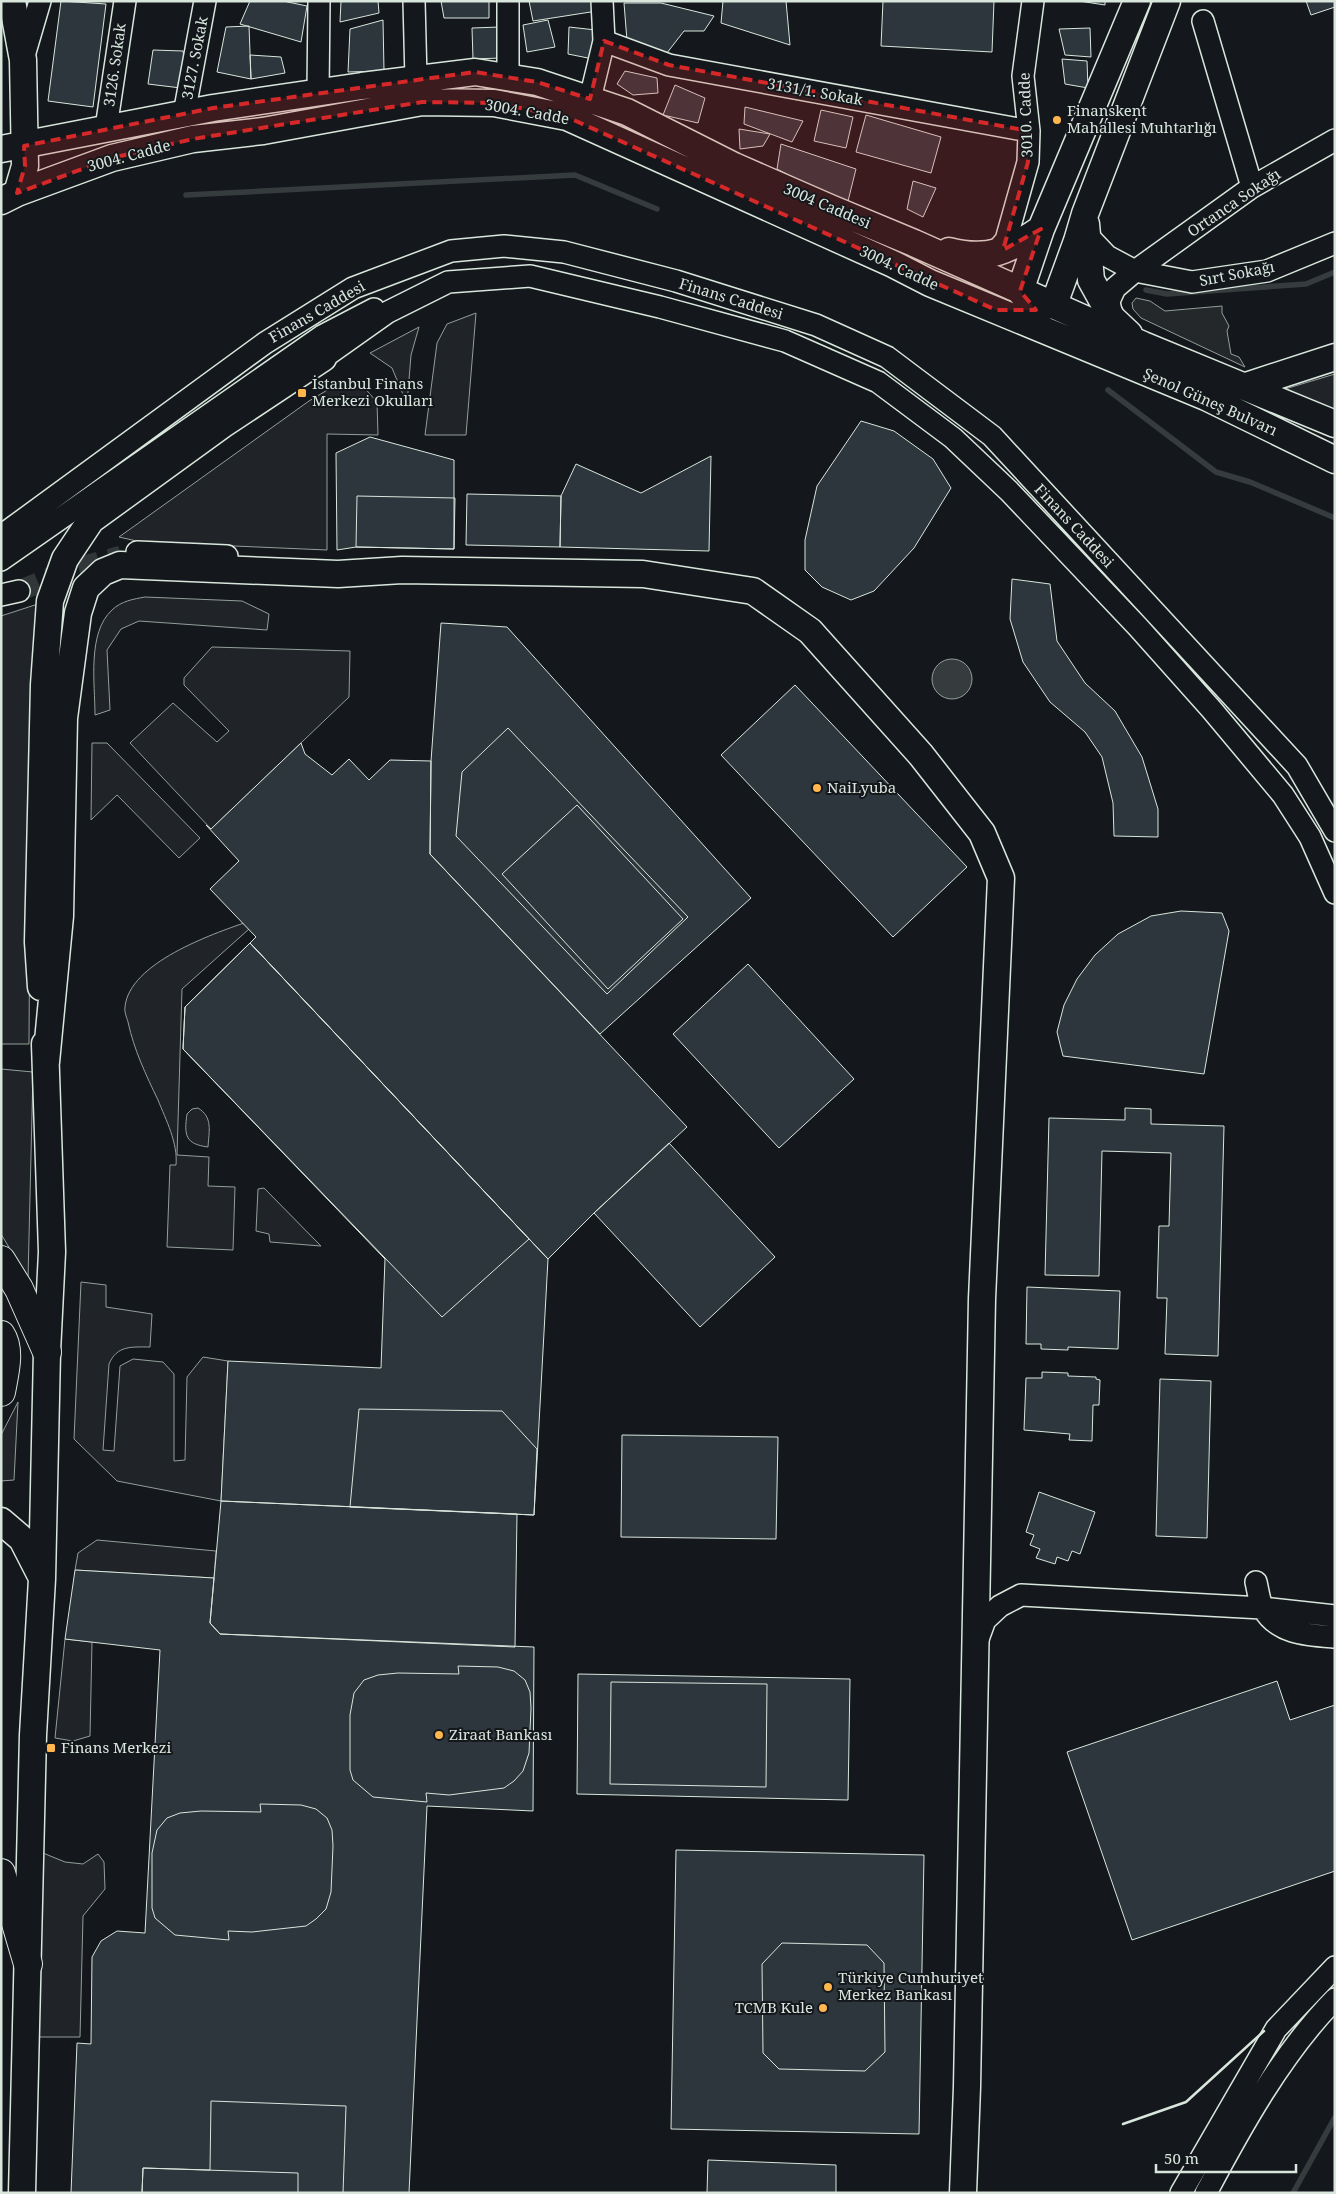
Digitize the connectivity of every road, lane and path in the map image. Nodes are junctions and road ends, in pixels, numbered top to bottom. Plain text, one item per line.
1 (12, 1) edge
2 (40, 1) edge
3 (125, 1) edge
4 (206, 1) edge
5 (320, 1) edge
6 (414, 1) edge
7 (508, 1) edge
8 (602, 1) edge
9 (1032, 1) edge
10 (1137, 1) edge
11 (1166, 1) edge
12 (1203, 21) dead end
13 (604, 41) junction
14 (23, 60) junction
15 (508, 77) junction
16 (416, 79) junction
17 (318, 92) junction
18 (590, 100) junction
19 (184, 114) junction
20 (106, 128) junction
21 (1028, 131) junction
22 (1335, 140) edge
23 (12, 147) edge
24 (1252, 187) junction
25 (9, 197) edge
26 (1086, 225) junction
27 (1041, 229) junction
28 (914, 243) junction
29 (1335, 243) edge
30 (995, 253) junction
31 (1135, 271) junction
32 (448, 282) junction
33 (1037, 302) junction
34 (996, 310) junction
35 (1112, 318) junction
36 (1052, 333) junction
37 (1144, 345) junction
38 (1335, 357) edge
39 (323, 358) joint
40 (1246, 386) junction
41 (1335, 424) edge
42 (1335, 460) edge
43 (1, 536) edge
44 (137, 552) tunnel mouth
45 (1, 560) edge
46 (402, 570) junction
47 (1335, 831) edge
48 (1335, 893) edge
49 (46, 1062) junction
50 (1, 1260) edge
51 (1, 1335) edge
52 (47, 1352) junction
53 (1, 1392) edge
54 (1, 1521) edge
55 (42, 1579) junction
56 (1238, 1606) junction
57 (1270, 1609) junction
58 (1335, 1616) edge
59 (1335, 1637) edge
60 (975, 1649) junction
61 (1, 1873) edge
62 (28, 1964) junction
63 (1335, 1967) edge
64 (1335, 1999) edge
65 (22, 2193) edge
66 (963, 2193) edge
67 (1181, 2193) edge
68 (1206, 2193) edge

1 - 14 main road
2 - 14 street
3 - 20 street, 3126. Sokak
4 - 19 street, 3127. Sokak
5 - 17 street
6 - 16 street
7 - 15 street
8 - 13 street
9 - 21 street, 3010. Cadde
10 - 27 main road
11 - 26 main road
12 - 24 street
13 - 18 street
13 - 21 street, 3131/1. Sokak
14 - 23 main road
15 - 16 main road, 3004. Cadde
15 - 18 main road, 3004 Caddesi
16 - 17 main road, 3004. Cadde
17 - 19 main road, 3004. Cadde
18 - 28 main road, 3004 Caddesi
19 - 20 main road, 3004. Cadde
20 - 23 main road, 3004. Cadde
21 - 30 street, 3010. Cadde
22 - 24 street, Ortanca Sokağı
23 - 25 main road
24 - 31 street, Ortanca Sokağı
25 - 34 main road, 3004. Cadde
26 - 31 street, Sırt Sokağı
26 - 33 main road
26 - 35 main road
27 - 30 main road
27 - 33 main road
28 - 30 main road
28 - 33 main road, 3004 Caddesi
29 - 31 street, Sırt Sokağı
31 - 35 street, Ortanca Sokağı
32 - 39 street, Finans Caddesi
32 - 45 street, Finans Caddesi
32 - 48 street, Finans Caddesi
33 - 34 main road
33 - 36 main road
33 - 37 main road, 3004 Caddesi
34 - 36 main road
35 - 37 main road
36 - 42 main road, Şenol Güneş Bulvarı
37 - 40 main road, Şenol Güneş Bulvarı
38 - 40 main road
39 - 49 main road
40 - 41 main road, Şenol Güneş Bulvarı
43 - 47 street, Finans Caddesi
44 - 46 street
46 - 49 main road
46 - 60 main road
49 - 52 main road
50 - 52 highway
51 - 53 highway
52 - 55 main road
54 - 55 main road
55 - 62 main road
56 - 57 street
56 - 57 street
56 - 60 street
57 - 58 street
57 - 59 street
60 - 66 main road
61 - 62 highway
62 - 65 main road
63 - 67 street
64 - 68 street

